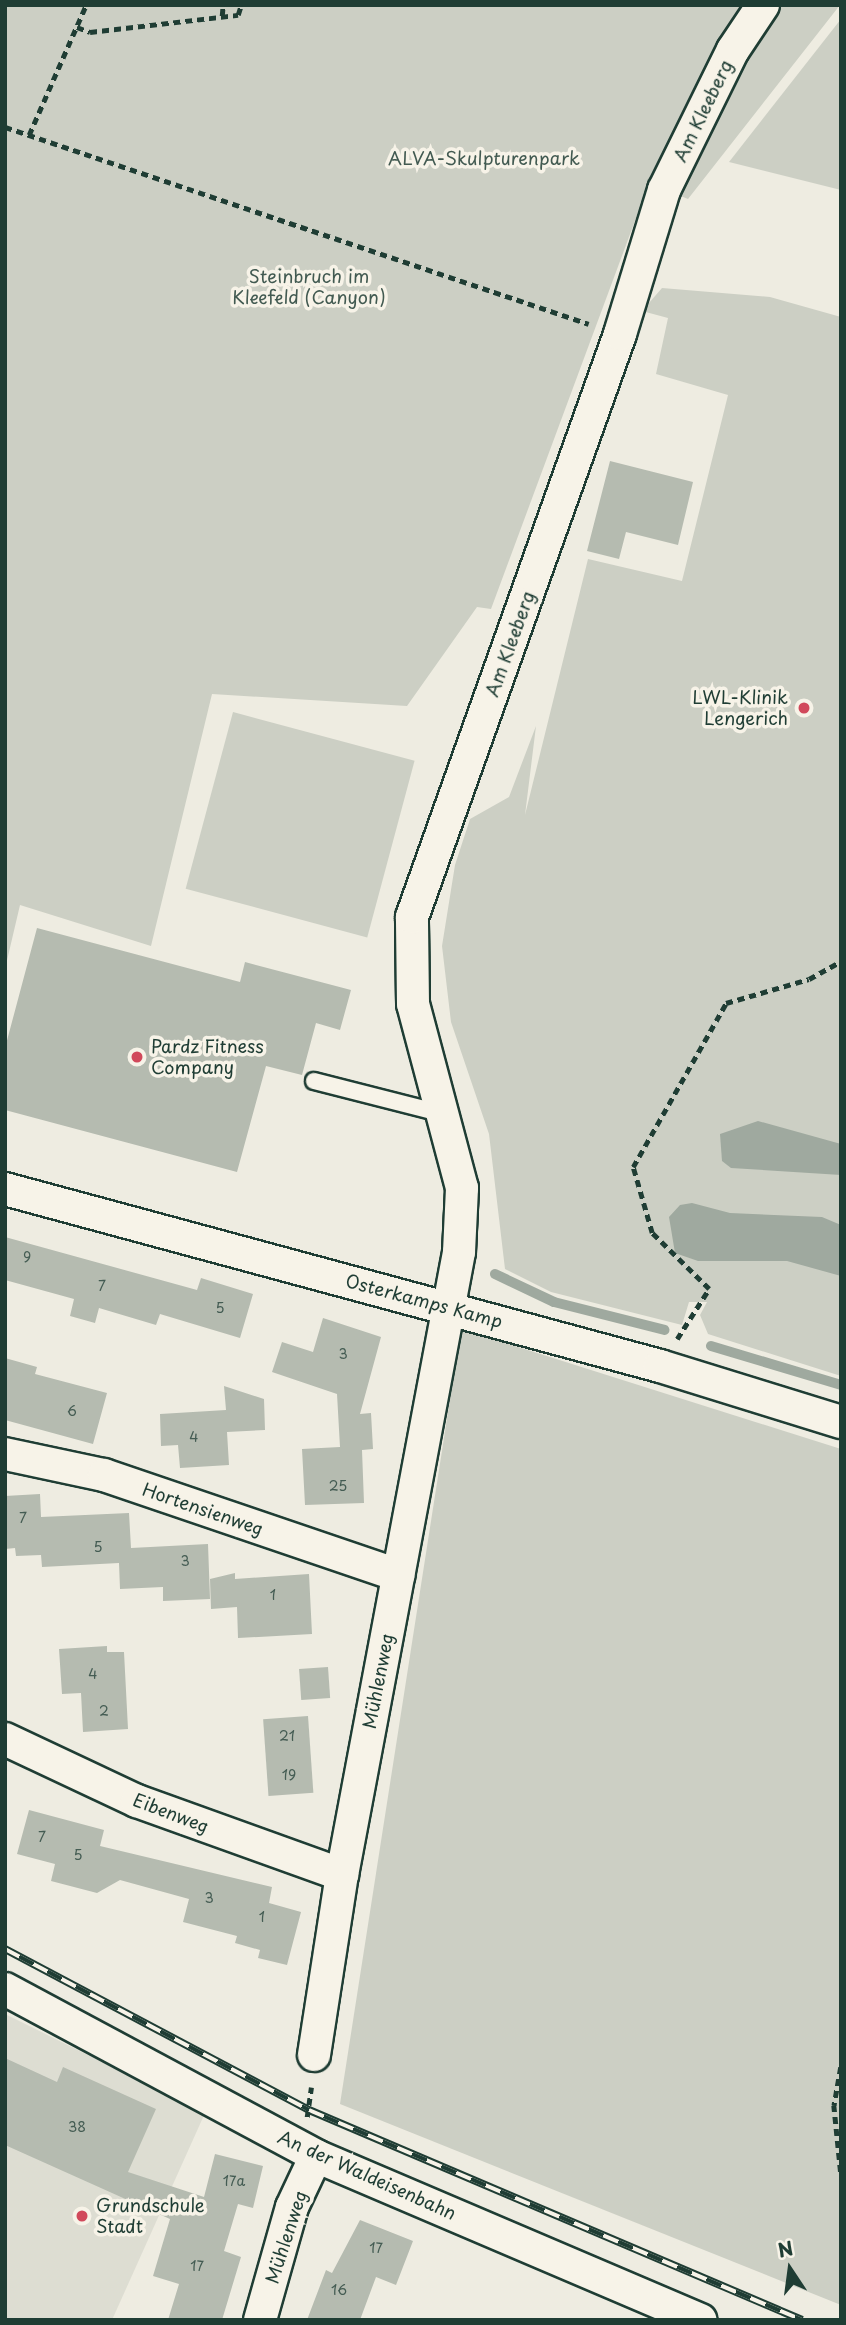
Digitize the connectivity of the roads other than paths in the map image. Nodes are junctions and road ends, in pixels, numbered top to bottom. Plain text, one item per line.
1 (763, 5) edge
2 (314, 1081) dead end
3 (445, 1114) junction
4 (5, 1189) edge
5 (448, 1307) junction
6 (841, 1422) edge
7 (5, 1454) edge
8 (398, 1575) junction
9 (5, 1739) edge
10 (342, 1875) junction
11 (5, 1989) edge
12 (314, 2055) road end
13 (307, 2151) junction
14 (260, 2320) edge
15 (701, 2320) edge

1 - 3 street, Am Kleeberg
2 - 3 lane
3 - 5 street, Am Kleeberg
4 - 5 street, Osterkamps Kamp
5 - 6 street, Osterkamps Kamp
5 - 8 street, Mühlenweg
7 - 8 street, Hortensienweg
8 - 10 street, Mühlenweg
9 - 10 street, Eibenweg
10 - 12 street, Mühlenweg
11 - 13 street, An der Waldeisenbahn
13 - 14 street, Mühlenweg
13 - 15 street, An der Waldeisenbahn

